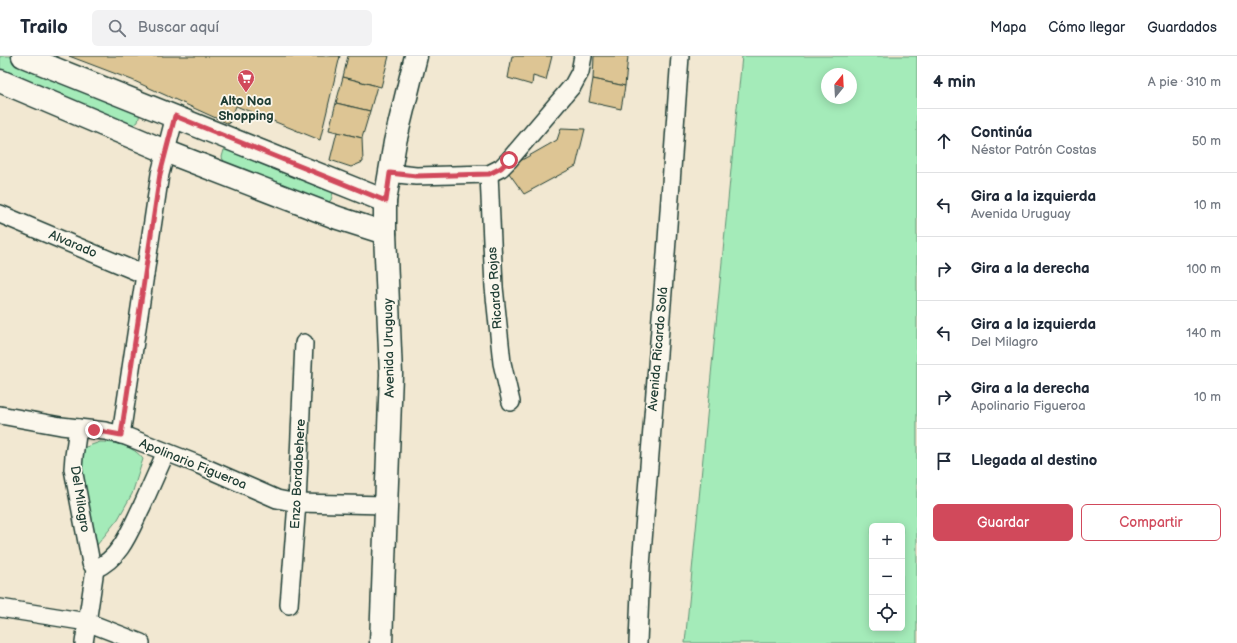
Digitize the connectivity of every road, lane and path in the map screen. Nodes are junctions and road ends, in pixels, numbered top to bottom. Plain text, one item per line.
1 (24, 56) edge
2 (416, 56) edge
3 (583, 56) edge
4 (680, 56) edge
5 (0, 81) edge
6 (175, 116) junction
7 (165, 151) junction
8 (390, 173) junction
9 (489, 174) junction
10 (386, 201) junction
11 (0, 214) edge
12 (385, 233) junction
13 (145, 275) junction
14 (304, 343) dead end
15 (511, 402) dead end
16 (0, 415) edge
17 (78, 428) junction
18 (121, 435) junction
19 (166, 452) junction
20 (298, 502) junction
21 (386, 505) junction
22 (95, 569) junction
23 (289, 605) dead end
24 (0, 608) edge
25 (87, 622) junction
26 (84, 643) edge
27 (141, 643) edge
28 (381, 643) edge
29 (638, 643) edge

1 - 6 street
2 - 8 street, Avenida Uruguay
3 - 9 street
4 - 29 street, Avenida Ricardo Solá
5 - 7 street
6 - 7 street
6 - 10 street
7 - 12 street
7 - 13 street
8 - 9 street
8 - 10 street, Avenida Uruguay
9 - 15 street, Ricardo Rojas
10 - 12 street, Avenida Uruguay
11 - 13 street, Alvarado
12 - 21 street, Avenida Uruguay
13 - 18 street
14 - 20 street, Enzo Bordabehere
16 - 17 street, Apolinario Figueroa
17 - 18 street, Apolinario Figueroa
17 - 22 street, Del Milagro
18 - 19 street, Apolinario Figueroa
19 - 20 street, Apolinario Figueroa
19 - 22 street
20 - 21 street, Apolinario Figueroa
20 - 23 street, Enzo Bordabehere
21 - 28 street, Avenida Uruguay
22 - 25 street, Del Milagro
24 - 25 street
25 - 26 street, Del Milagro
25 - 27 street

